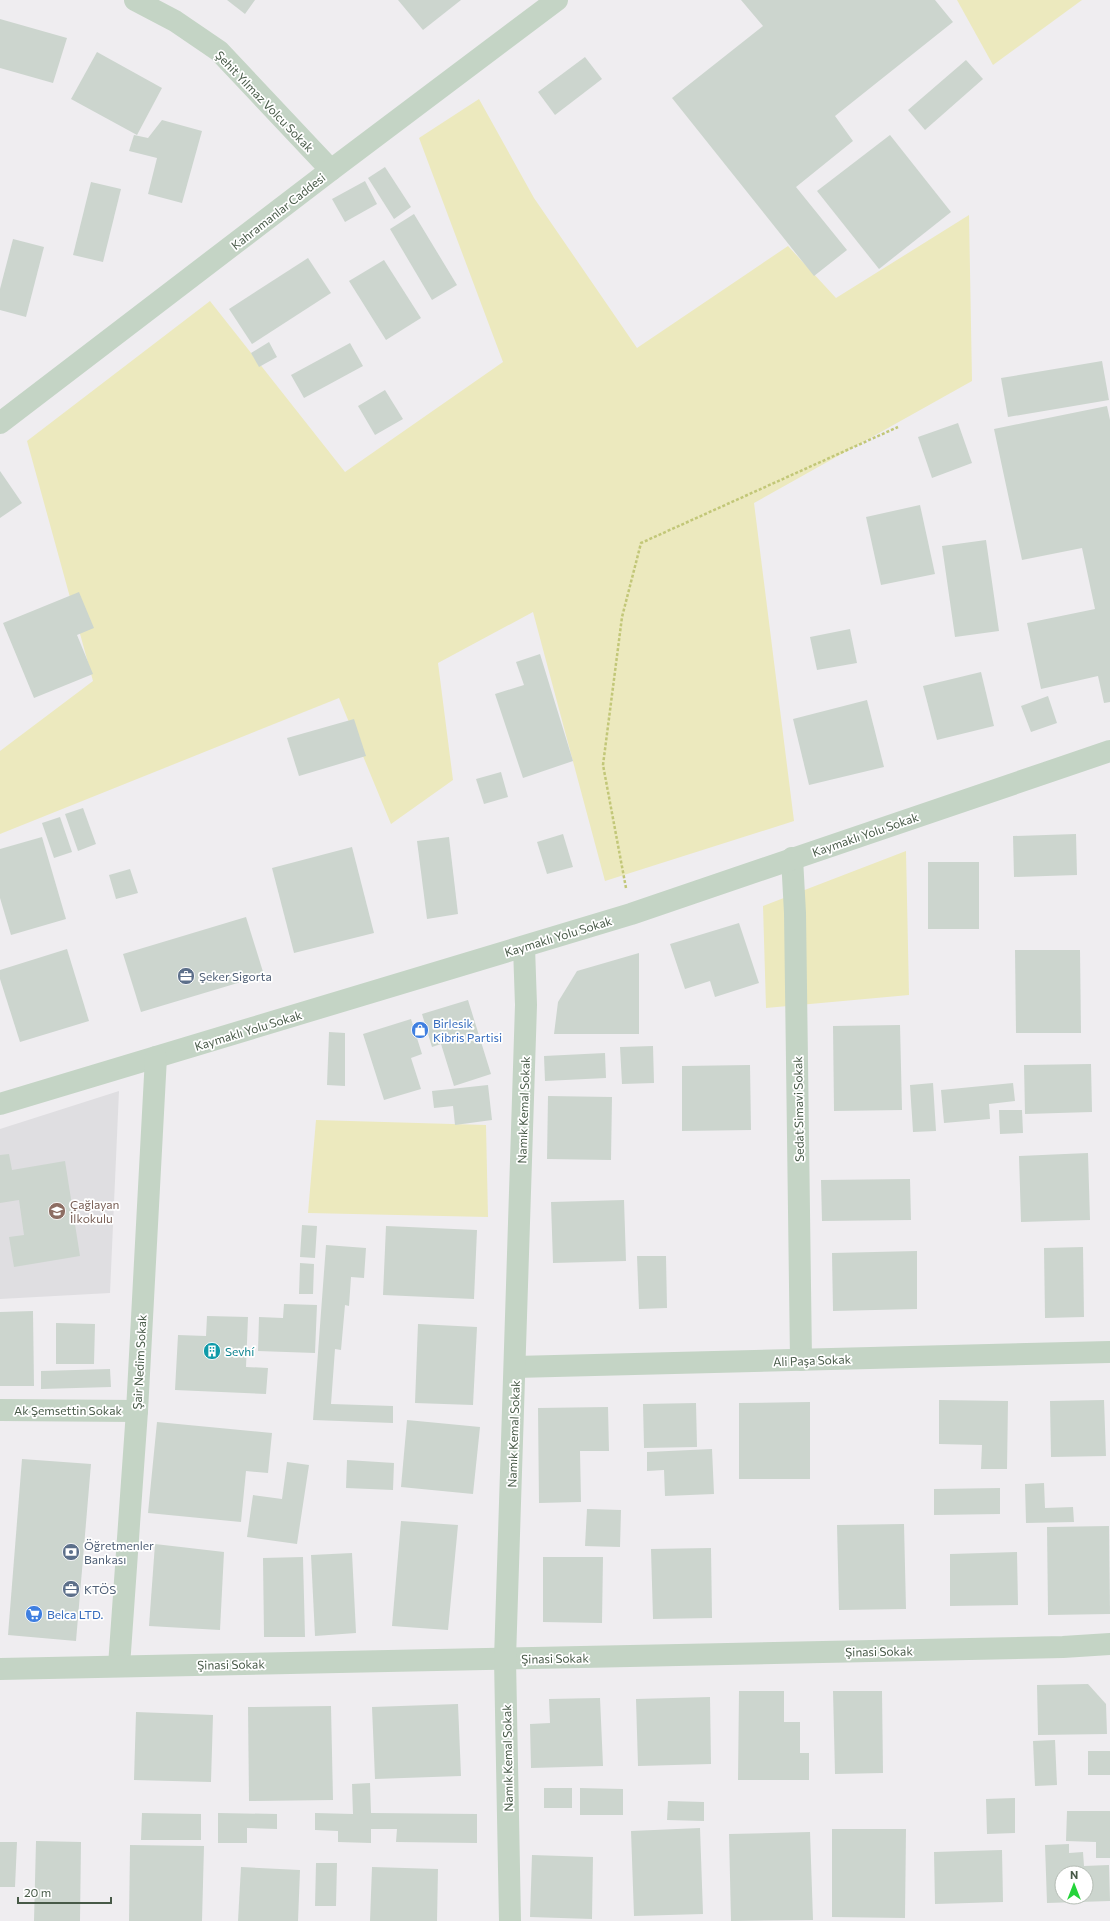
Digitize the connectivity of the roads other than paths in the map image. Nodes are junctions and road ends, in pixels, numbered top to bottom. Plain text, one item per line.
1 (135, 0) edge
2 (557, 0) edge
3 (331, 170) junction
4 (0, 423) edge
5 (1110, 751) edge
6 (792, 858) junction
7 (524, 947) junction
8 (156, 1057) junction
9 (0, 1104) edge
10 (1110, 1352) edge
11 (801, 1360) junction
12 (515, 1367) junction
13 (0, 1410) edge
14 (136, 1411) junction
15 (1110, 1644) edge
16 (505, 1659) junction
17 (119, 1666) junction
18 (0, 1669) edge
19 (510, 1921) edge

1 - 3 street, Şehit Yılmaz Volcu Sokak
2 - 3 street, Kahramanlar Caddesi
3 - 4 street, Kahramanlar Caddesi
5 - 6 street, Kaymaklı Yolu Sokak
6 - 7 street, Kaymaklı Yolu Sokak
6 - 11 street, Sedat Simavi Sokak
7 - 8 street, Kaymaklı Yolu Sokak
7 - 12 street, Namık Kemal Sokak
8 - 9 street, Kaymaklı Yolu Sokak
8 - 14 street, Şair Nedim Sokak
10 - 11 street, Ali Paşa Sokak
11 - 12 street, Ali Paşa Sokak
12 - 16 street, Namık Kemal Sokak
13 - 14 street, Ak Şemsettin Sokak
14 - 17 street, Şair Nedim Sokak
15 - 16 street, Şinasi Sokak
16 - 17 street, Şinasi Sokak
16 - 19 street, Namık Kemal Sokak
17 - 18 street, Şinasi Sokak

